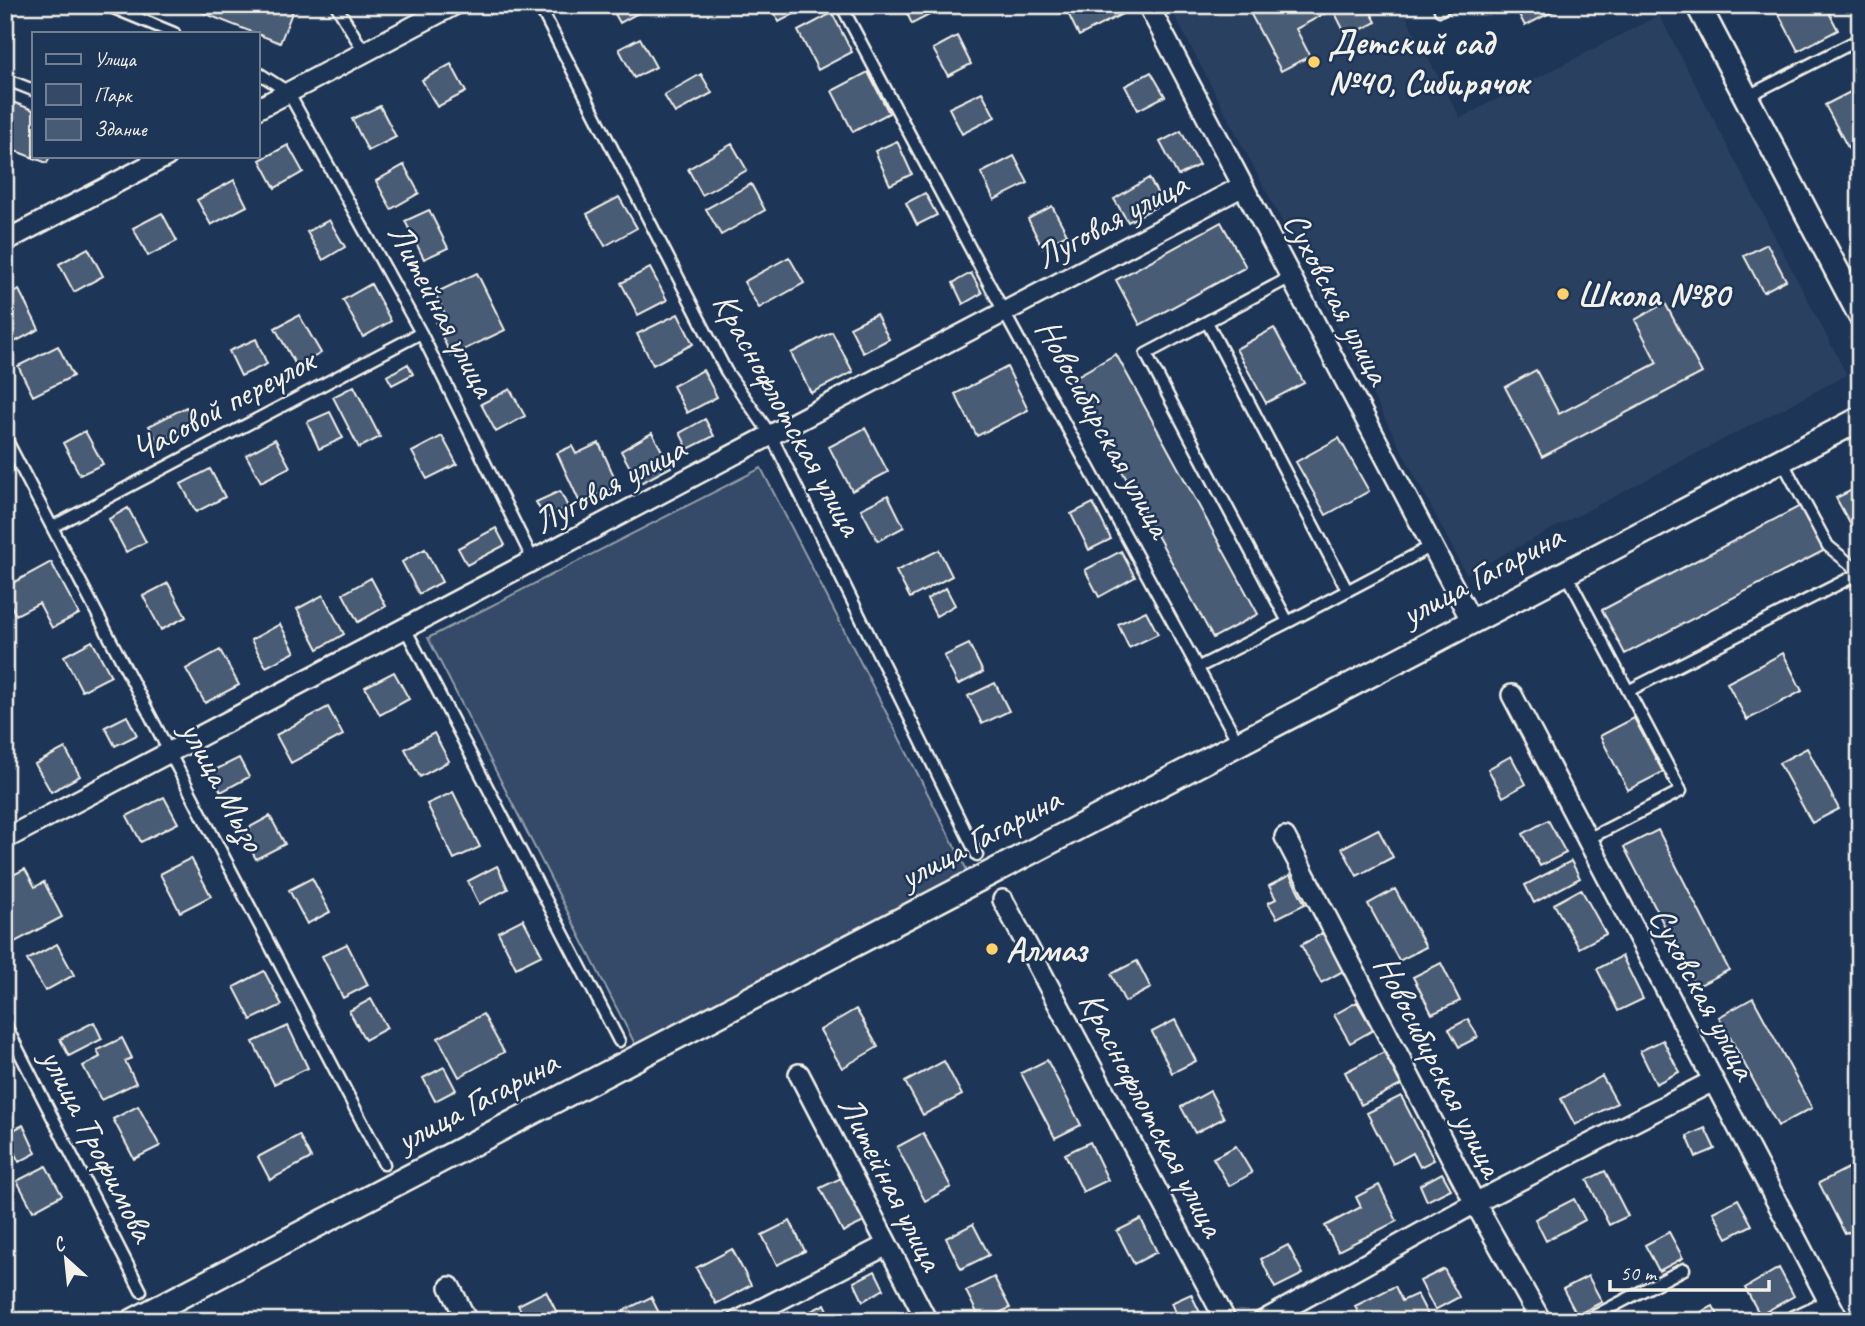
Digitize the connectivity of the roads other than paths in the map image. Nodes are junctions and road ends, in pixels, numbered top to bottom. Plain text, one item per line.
1 (106, 5) edge
2 (336, 5) edge
3 (454, 5) edge
4 (539, 5) edge
5 (841, 5) edge
6 (1148, 5) edge
7 (1698, 5) edge
8 (172, 32) edge
9 (1860, 39) edge
10 (364, 52) junction
11 (259, 73) edge
12 (5, 79) edge
13 (32, 90) edge
14 (288, 92) junction
15 (1746, 97) junction
16 (259, 108) edge
17 (158, 158) edge
18 (139, 162) edge
19 (1243, 186) junction
20 (5, 241) edge
21 (1291, 277) junction
22 (1004, 312) junction
23 (1860, 315) edge
24 (1207, 322) junction
25 (421, 333) junction
26 (1860, 419) edge
27 (771, 435) junction
28 (5, 438) edge
29 (1781, 458) junction
30 (52, 527) junction
31 (1432, 545) junction
32 (533, 561) junction
33 (1565, 571) junction
34 (1860, 573) edge
35 (1347, 590) junction
36 (1471, 620) junction
37 (1288, 622) junction
38 (405, 628) junction
39 (1199, 667) junction
40 (1628, 691) junction
41 (1512, 695) dead end
42 (1233, 733) dead end
43 (170, 752) junction
44 (1285, 837) dead end
45 (5, 839) edge
46 (1587, 840) junction
47 (977, 855) dead end
48 (1003, 900) dead end
49 (5, 1024) edge
50 (619, 1041) dead end
51 (799, 1074) dead end
52 (1713, 1081) junction
53 (384, 1164) dead end
54 (1475, 1203) junction
55 (887, 1245) junction
56 (1684, 1269) dead end
57 (450, 1287) dead end
58 (141, 1291) dead end
59 (1834, 1312) edge
60 (133, 1321) edge
61 (467, 1321) edge
62 (738, 1321) edge
63 (927, 1321) edge
64 (1226, 1321) edge
65 (1263, 1321) edge
66 (1541, 1321) edge
67 (1585, 1321) edge
68 (1794, 1321) edge

1 - 8 lane
2 - 10 lane
3 - 10 street
4 - 27 lane, Краснофлотская улица
5 - 22 lane, Новосибирская улица
6 - 19 street, Суховская улица
7 - 15 street
9 - 15 lane
10 - 14 street
11 - 14 lane
12 - 13 lane
14 - 16 street
14 - 25 lane, Литейная улица
15 - 23 street
17 - 18 street
18 - 20 street
19 - 21 street, Суховская улица
19 - 22 street, Луговая улица
21 - 24 lane
21 - 31 street, Суховская улица
22 - 27 street, Луговая улица
22 - 39 lane, Новосибирская улица
24 - 35 lane
24 - 37 lane
25 - 30 lane, Часовой переулок
25 - 32 lane, Литейная улица
26 - 29 street, улица Гагарина
27 - 32 street, Луговая улица
27 - 47 lane, Краснофлотская улица
28 - 30 lane, улица Мызо
29 - 33 street, улица Гагарина
29 - 34 lane
30 - 43 lane, улица Мызо
31 - 35 lane
31 - 36 street, Суховская улица
32 - 38 street, Луговая улица
33 - 36 street, улица Гагарина
33 - 40 lane
34 - 40 lane
35 - 37 lane
36 - 60 street, улица Гагарина
37 - 39 lane
38 - 43 street, Луговая улица
38 - 50 lane
39 - 42 lane, Новосибирская улица
40 - 46 lane
41 - 46 street, Суховская улица
43 - 45 street, Луговая улица
43 - 53 lane, улица Мызо
44 - 54 street, Новосибирская улица
46 - 52 street, Суховская улица
48 - 64 street, Краснофлотская улица
49 - 58 lane, улица Трофимова
51 - 55 street, Литейная улица
52 - 54 street
52 - 59 street, Суховская улица
54 - 65 street
54 - 66 street, Новосибирская улица
55 - 62 street
55 - 63 street, Литейная улица
56 - 67 lane
57 - 61 street
59 - 68 street

